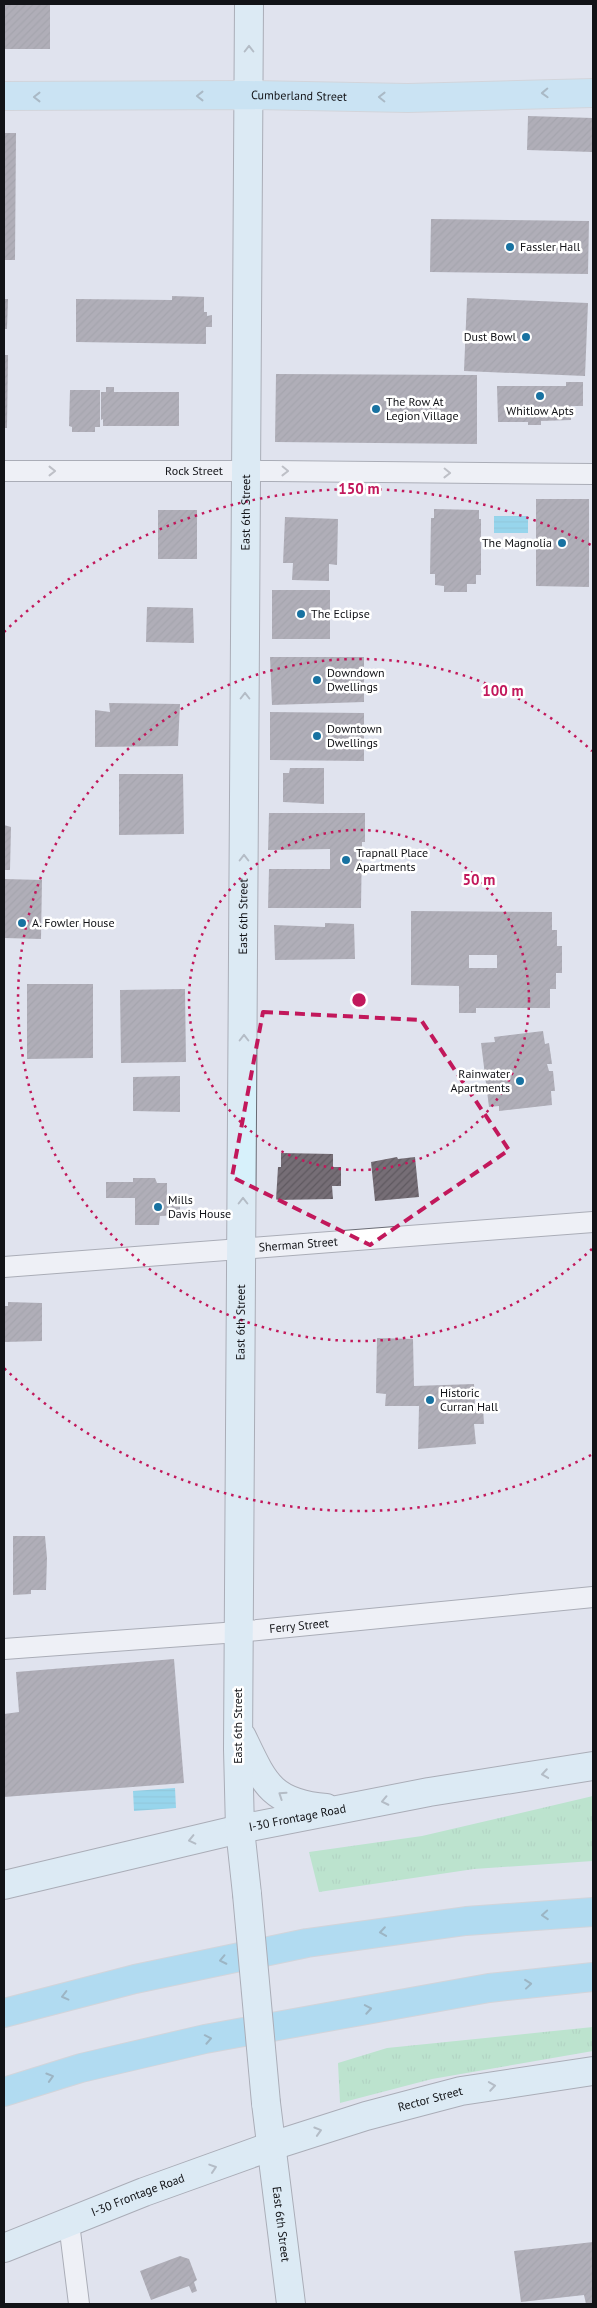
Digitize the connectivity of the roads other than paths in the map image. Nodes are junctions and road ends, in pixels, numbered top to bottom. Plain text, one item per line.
1 (249, 4) edge
2 (593, 93) edge
3 (249, 95) junction
4 (4, 96) edge
5 (4, 471) edge
6 (247, 471) junction
7 (593, 474) edge
8 (593, 1222) edge
9 (242, 1250) junction
10 (4, 1267) edge
11 (593, 1597) edge
12 (238, 1632) junction
13 (4, 1648) edge
14 (238, 1729) junction
15 (593, 1766) edge
16 (345, 1810) junction
17 (240, 1829) junction
18 (4, 1885) edge
19 (593, 1912) edge
20 (593, 1977) edge
21 (4, 2013) edge
22 (593, 2071) edge
23 (4, 2092) edge
24 (272, 2146) junction
25 (68, 2223) junction
26 (4, 2248) edge
27 (79, 2304) edge
28 (291, 2304) edge

3 -> 1 street, East 6th Street
2 -> 3 main road, Cumberland Street
3 -> 4 main road, Cumberland Street
3 - 6 street, East 6th Street
5 -> 6 street, Rock Street
6 -> 7 street, Rock Street
9 -> 6 street, East 6th Street
8 - 9 street, Sherman Street
9 - 10 street, Sherman Street
9 - 12 street, East 6th Street
11 - 12 street, Ferry Street
12 - 13 street, Ferry Street
12 - 14 street, East 6th Street
16 -> 14 street
14 - 17 street, East 6th Street
15 -> 16 street, I-30 Frontage Road
16 - 17 street, I-30 Frontage Road
17 -> 18 street, I-30 Frontage Road
17 - 24 street, East 6th Street, bridge
19 -> 21 highway
23 -> 20 highway
24 -> 22 street, Rector Street
25 -> 24 street, I-30 Frontage Road
24 - 28 street, East 6th Street
25 - 26 street, I-30 Frontage Road
25 - 27 street

